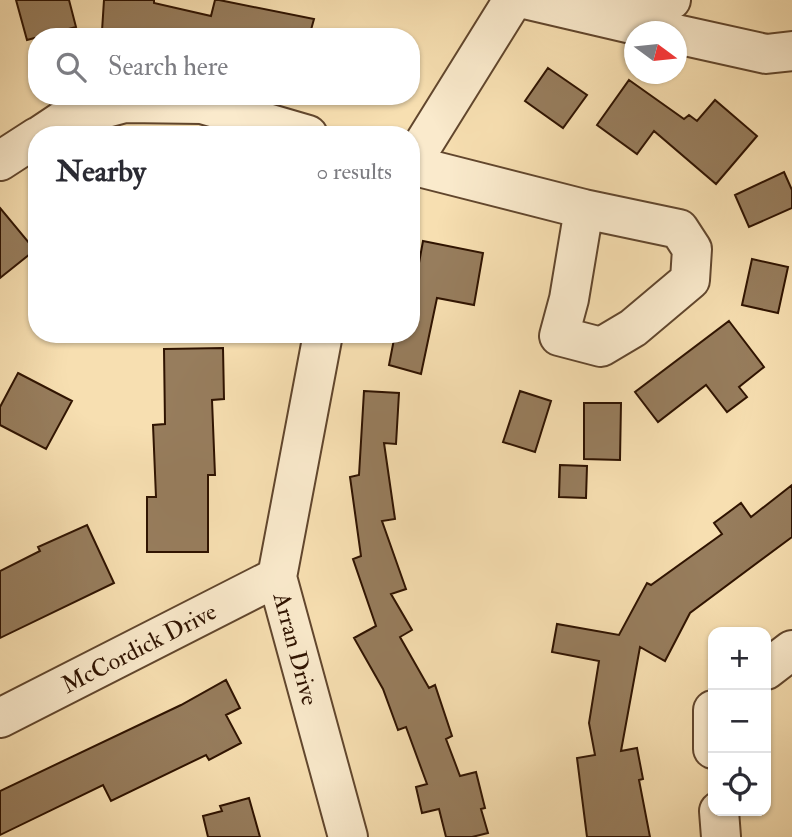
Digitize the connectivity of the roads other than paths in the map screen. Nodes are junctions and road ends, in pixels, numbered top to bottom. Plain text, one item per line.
1 (513, 0) edge
2 (529, 0) edge
3 (611, 0) edge
4 (671, 0) edge
5 (624, 22) edge
6 (687, 36) edge
7 (792, 51) edge
8 (118, 105) edge
9 (205, 105) edge
10 (54, 126) edge
11 (277, 126) edge
12 (28, 143) edge
13 (420, 150) edge
14 (0, 161) edge
15 (420, 166) edge
16 (584, 209) dead end
17 (321, 343) edge
18 (277, 577) junction
19 (792, 650) edge
20 (771, 666) edge
21 (0, 718) edge
22 (719, 816) edge
23 (348, 837) edge
24 (721, 837) edge

1 - 13 street
2 - 5 street
3 - 4 street
6 - 7 street
8 - 10 street
9 - 11 street
12 - 14 street
15 - 16 street
17 - 18 street, Arran Drive
18 - 21 street, McCordick Drive
18 - 23 street, Arran Drive
19 - 20 street
22 - 24 street

